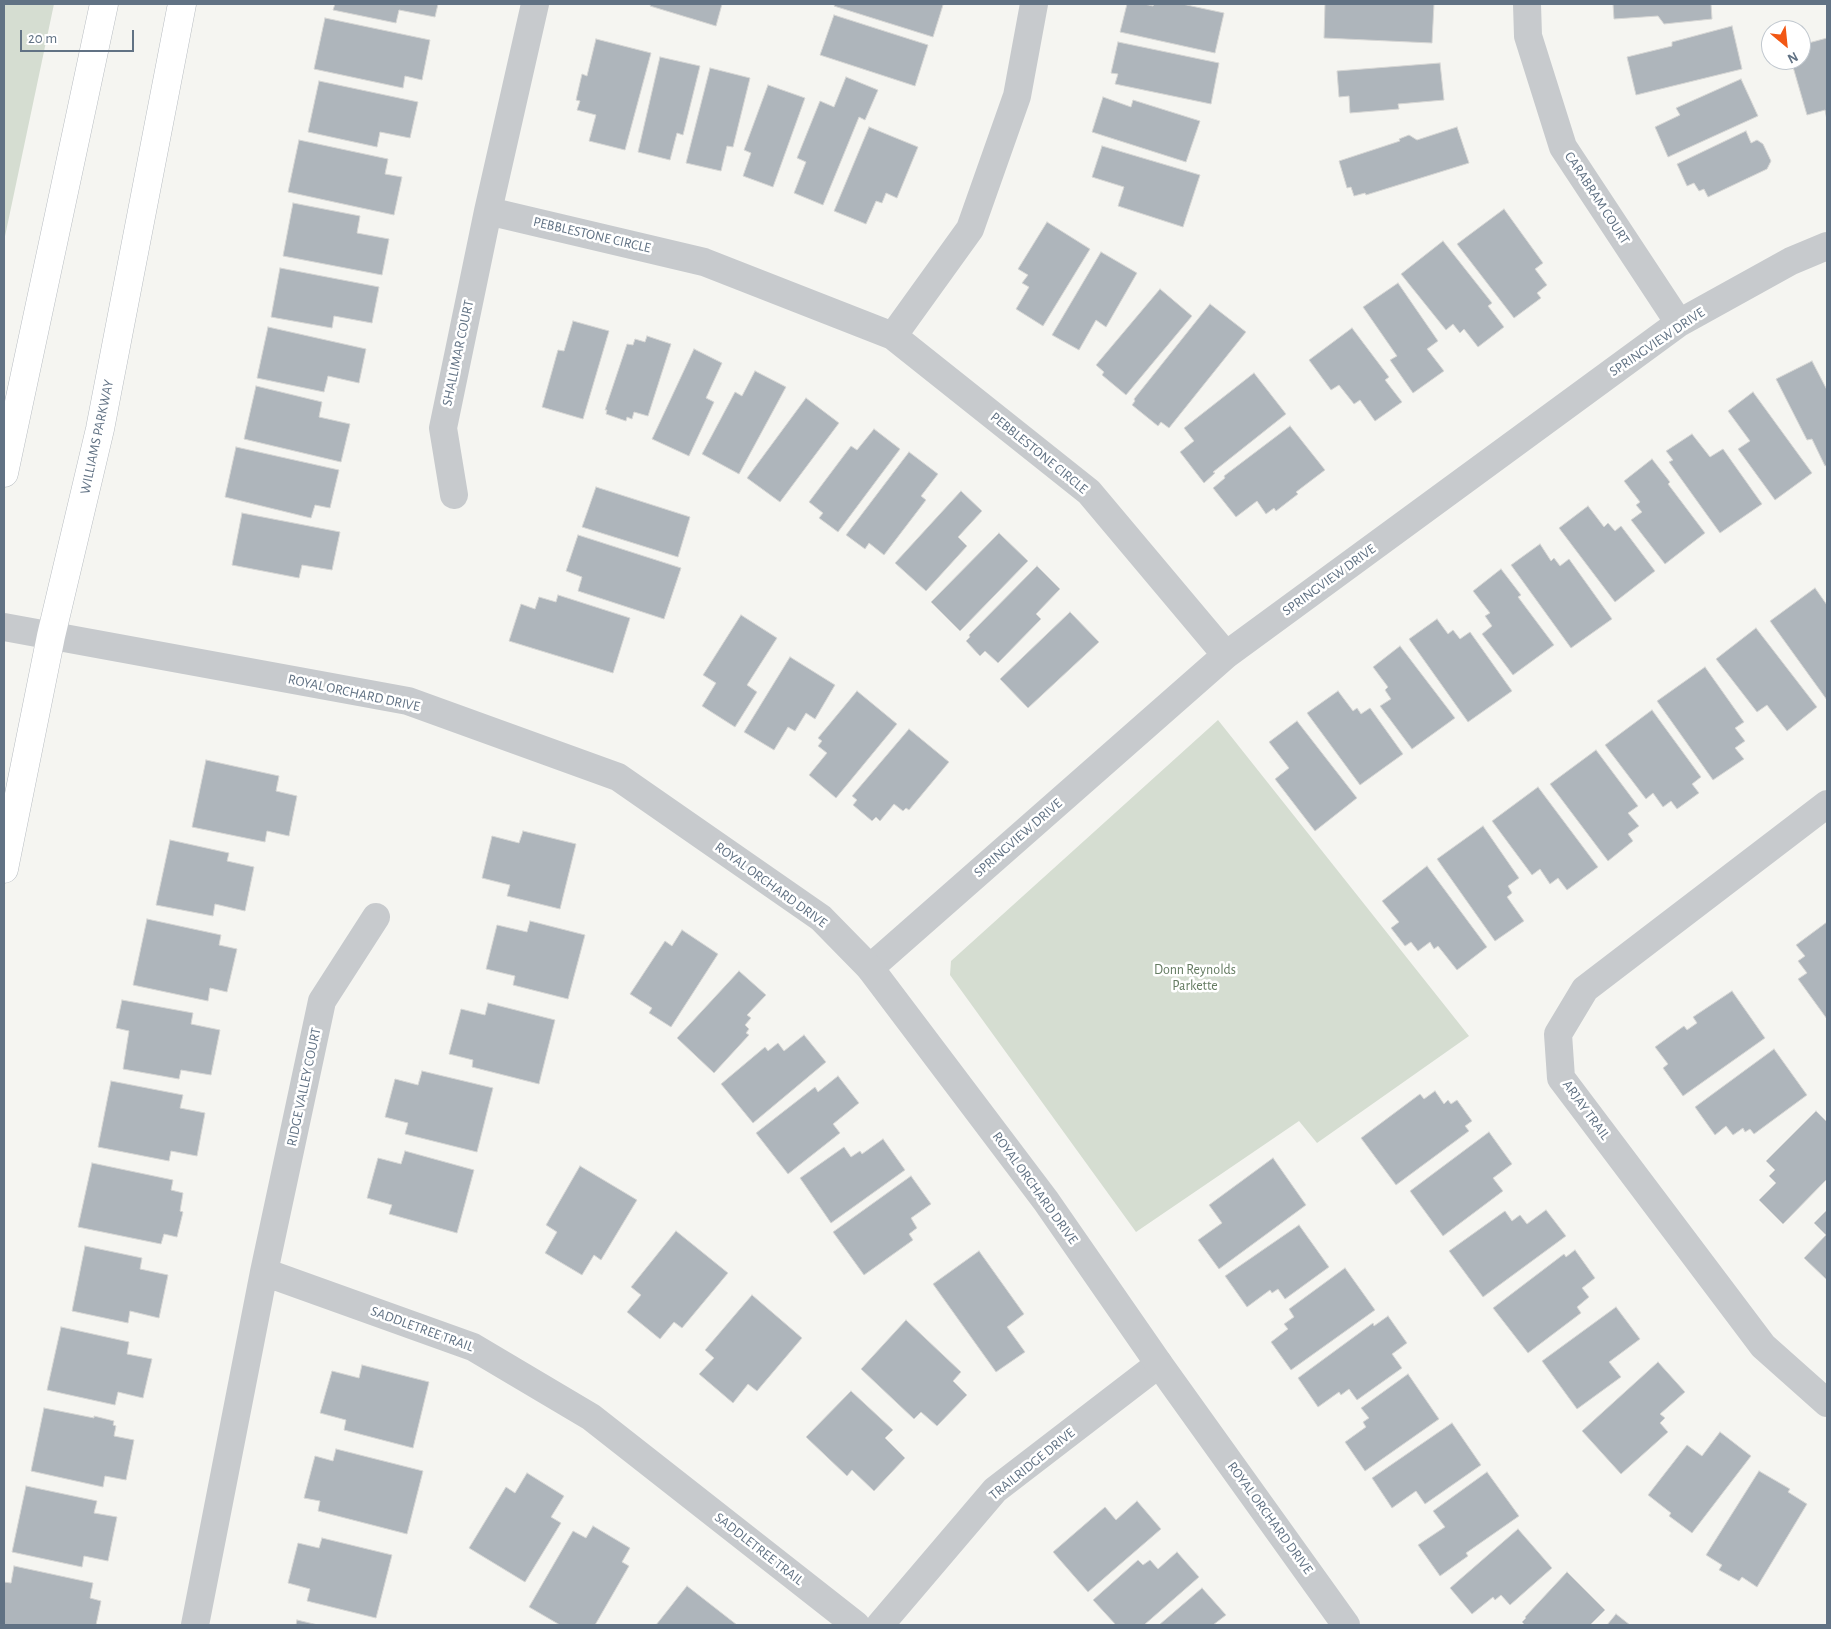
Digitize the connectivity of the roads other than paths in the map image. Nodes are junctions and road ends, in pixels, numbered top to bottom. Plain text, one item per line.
1 (104, 4) edge
2 (182, 4) edge
3 (535, 4) edge
4 (1034, 4) edge
5 (1527, 4) edge
6 (488, 211) junction
7 (1827, 246) edge
8 (1679, 323) junction
9 (893, 336) junction
10 (4, 473) edge
11 (454, 495) dead end
12 (4, 627) edge
13 (51, 636) junction
14 (1226, 655) junction
15 (1827, 804) edge
16 (4, 869) edge
17 (376, 917) dead end
18 (870, 968) junction
19 (264, 1272) junction
20 (1159, 1364) junction
21 (1827, 1403) edge
22 (195, 1625) edge
23 (856, 1625) edge
24 (880, 1625) edge
25 (1346, 1625) edge

1 - 10 main road
2 - 13 main road, WILLIAMS PARKWAY
3 - 6 street
4 - 9 street
5 - 8 street, CARABRAM COURT
6 - 9 street, PEBBLESTONE CIRCLE
6 - 11 street, SHALLIMAR COURT
7 - 8 street, SPRINGVIEW DRIVE
8 - 14 street, SPRINGVIEW DRIVE
9 - 14 street, PEBBLESTONE CIRCLE
12 - 13 street, ROYAL ORCHARD DRIVE
13 - 16 main road, WILLIAMS PARKWAY
13 - 18 street, ROYAL ORCHARD DRIVE
14 - 18 street, SPRINGVIEW DRIVE
15 - 21 street, ARJAY TRAIL
17 - 19 street, RIDGE VALLEY COURT
18 - 20 street, ROYAL ORCHARD DRIVE
19 - 22 street
19 - 23 street, SADDLETREE TRAIL
20 - 24 street, TRAILRIDGE DRIVE
20 - 25 street, ROYAL ORCHARD DRIVE

